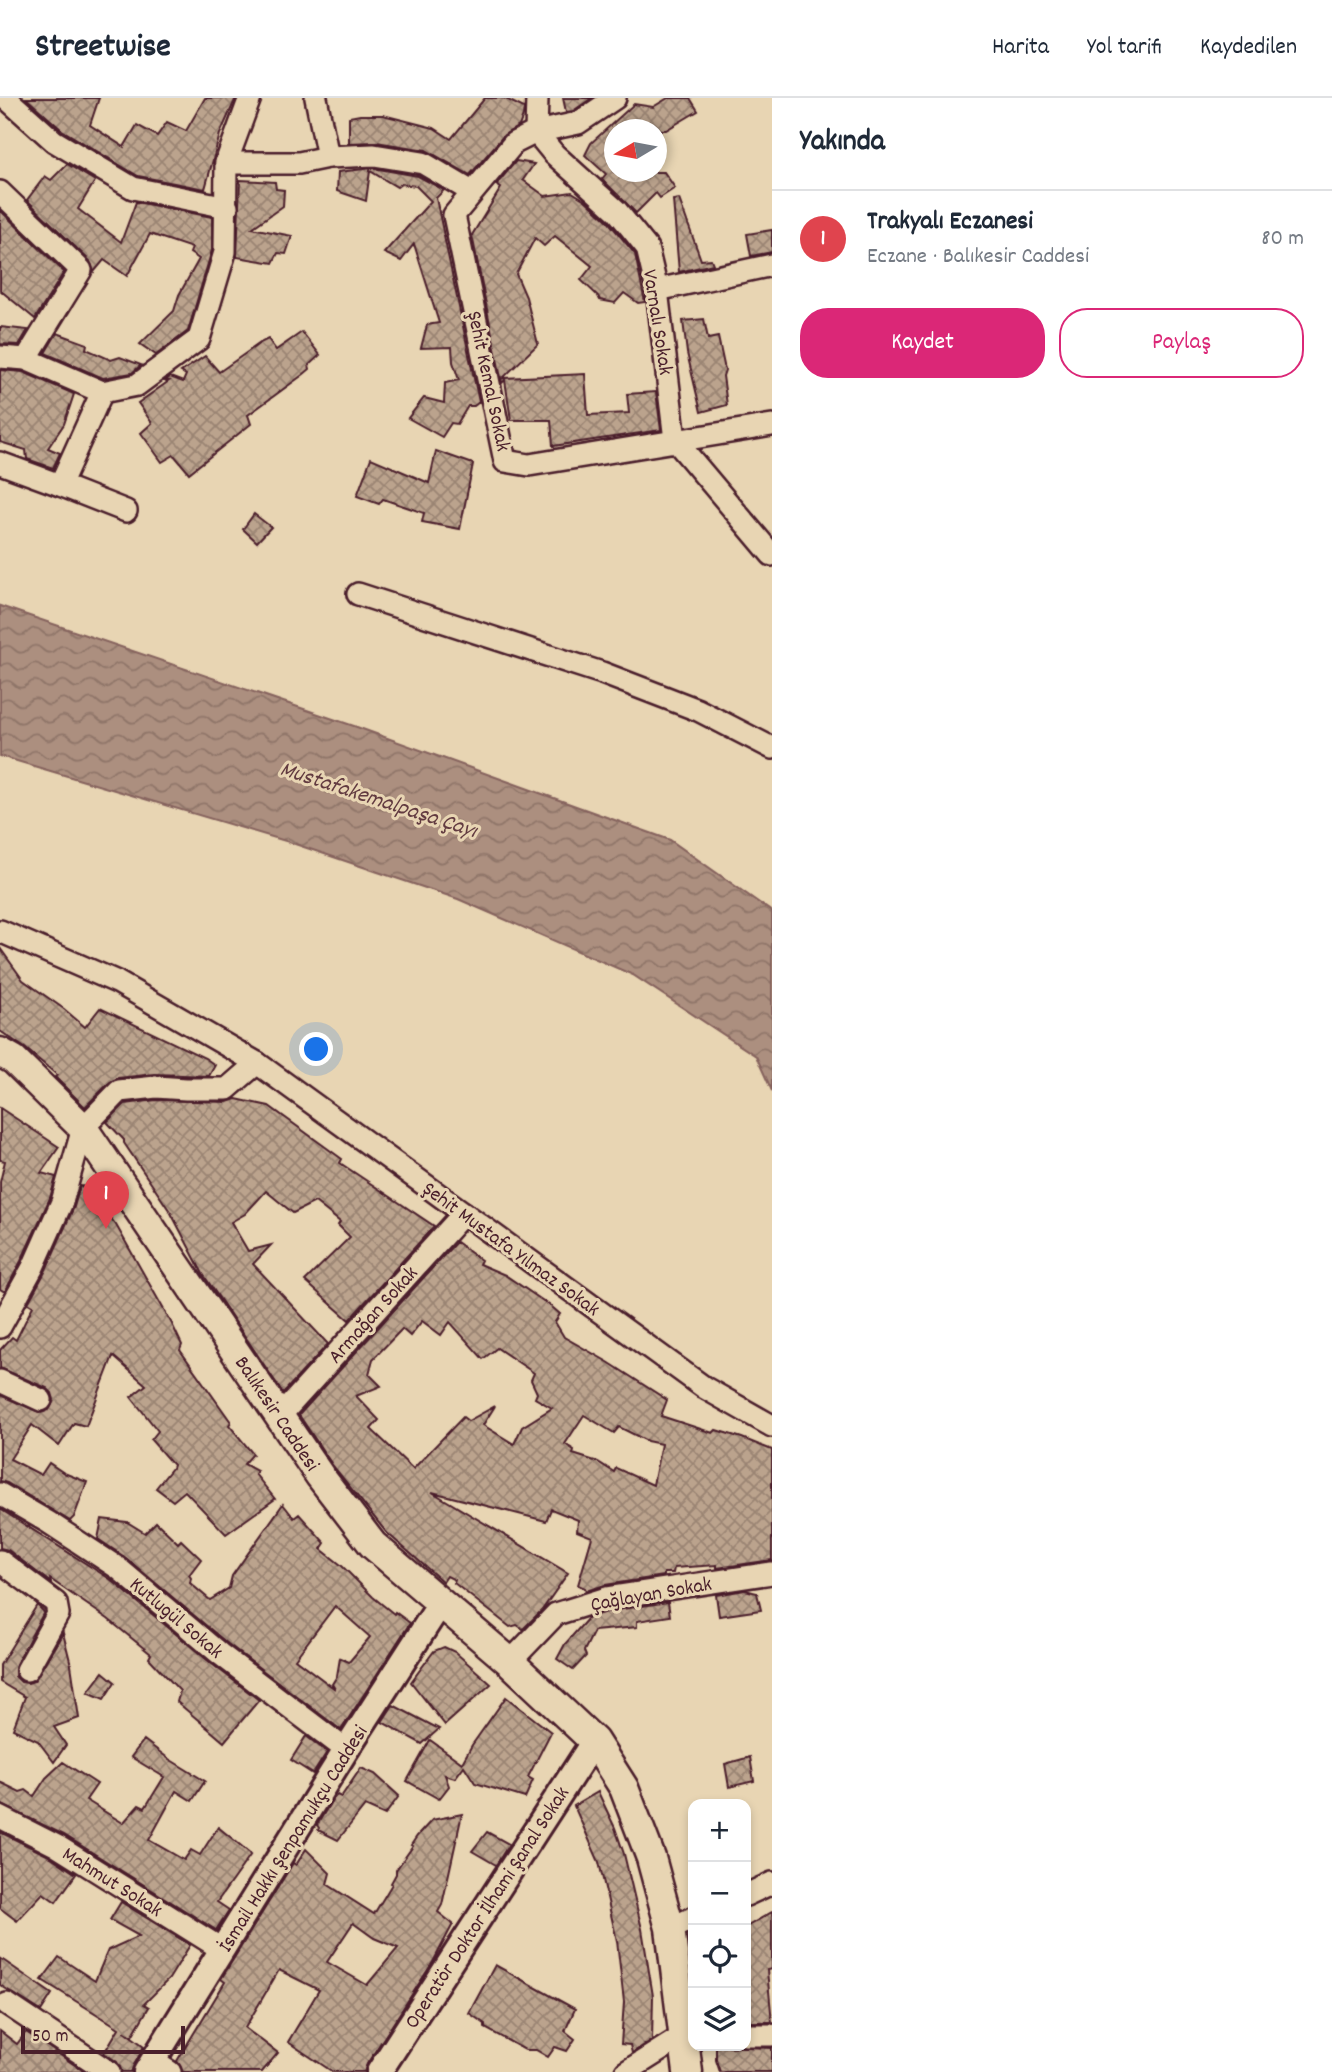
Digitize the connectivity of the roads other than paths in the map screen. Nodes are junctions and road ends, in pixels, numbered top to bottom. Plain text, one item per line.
1 (6, 98) edge
2 (250, 98) edge
3 (316, 98) edge
4 (537, 98) edge
5 (615, 98) edge
6 (536, 132) junction
7 (328, 157) junction
8 (226, 163) junction
9 (0, 192) edge
10 (472, 192) junction
11 (227, 207) junction
12 (772, 265) edge
13 (657, 290) junction
14 (0, 356) edge
15 (26, 359) junction
16 (102, 392) junction
17 (772, 425) edge
18 (675, 440) junction
19 (0, 463) edge
20 (61, 485) junction
21 (126, 511) dead end
22 (772, 555) edge
23 (358, 594) dead end
24 (772, 748) edge
25 (0, 931) edge
26 (0, 1052) edge
27 (257, 1063) junction
28 (83, 1128) junction
29 (464, 1213) junction
30 (0, 1327) edge
31 (0, 1381) edge
32 (41, 1400) dead end
33 (280, 1416) junction
34 (772, 1426) edge
35 (0, 1494) edge
36 (0, 1561) edge
37 (772, 1573) edge
38 (440, 1604) junction
39 (510, 1662) junction
40 (27, 1670) dead end
41 (594, 1741) junction
42 (346, 1750) junction
43 (0, 1817) edge
44 (772, 1883) edge
45 (751, 1893) edge
46 (681, 1923) edge
47 (223, 1950) junction
48 (7, 2004) dead end
49 (751, 2035) edge
50 (772, 2035) edge
51 (688, 2036) edge
52 (688, 2051) edge
53 (156, 2068) edge
54 (382, 2071) edge
55 (109, 2072) edge
56 (626, 2072) edge
57 (688, 2072) edge

1 - 11 street
2 - 8 street
3 - 7 street
4 - 6 street
5 - 6 street
6 - 10 street
6 - 13 street, Varnalı Sokak
7 - 8 street
7 - 10 street
8 - 11 street
9 - 15 street
10 - 18 street, Şehit Kemal Sokak
11 - 16 street
12 - 13 street
13 - 18 street, Varnalı Sokak
14 - 15 street
15 - 16 street
16 - 20 street
17 - 18 street
18 - 22 street
19 - 20 street
20 - 21 street
23 - 24 street
25 - 27 street, Şehit Mustafa Yılmaz Sokak
26 - 28 main road, Balıkesir Caddesi
27 - 28 street
27 - 29 street, Şehit Mustafa Yılmaz Sokak
28 - 30 street
28 - 33 main road, Balıkesir Caddesi
29 - 33 street, Armağan Sokak
29 - 34 street, Şehit Mustafa Yılmaz Sokak
31 - 32 street
33 - 38 main road, Balıkesir Caddesi
35 - 42 street, Kutlugül Sokak
36 - 40 street
37 - 39 street, Çağlayan Sokak
38 - 39 main road, Balıkesir Caddesi
38 - 42 street, İsmail Hakkı Şenpamukçu Caddesi
39 - 41 main road, Balıkesir Caddesi
41 - 46 main road, Balıkesir Caddesi
41 - 54 street, Operatör Doktor İlhami Şanal Sokak
42 - 47 street, İsmail Hakkı Şenpamukçu Caddesi
43 - 47 street, Mahmut Sokak
44 - 45 street
46 - 51 main road, Balıkesir Caddesi
47 - 53 street, İsmail Hakkı Şenpamukçu Caddesi
48 - 55 street
49 - 50 street
51 - 56 street
52 - 57 main road, Balıkesir Caddesi

